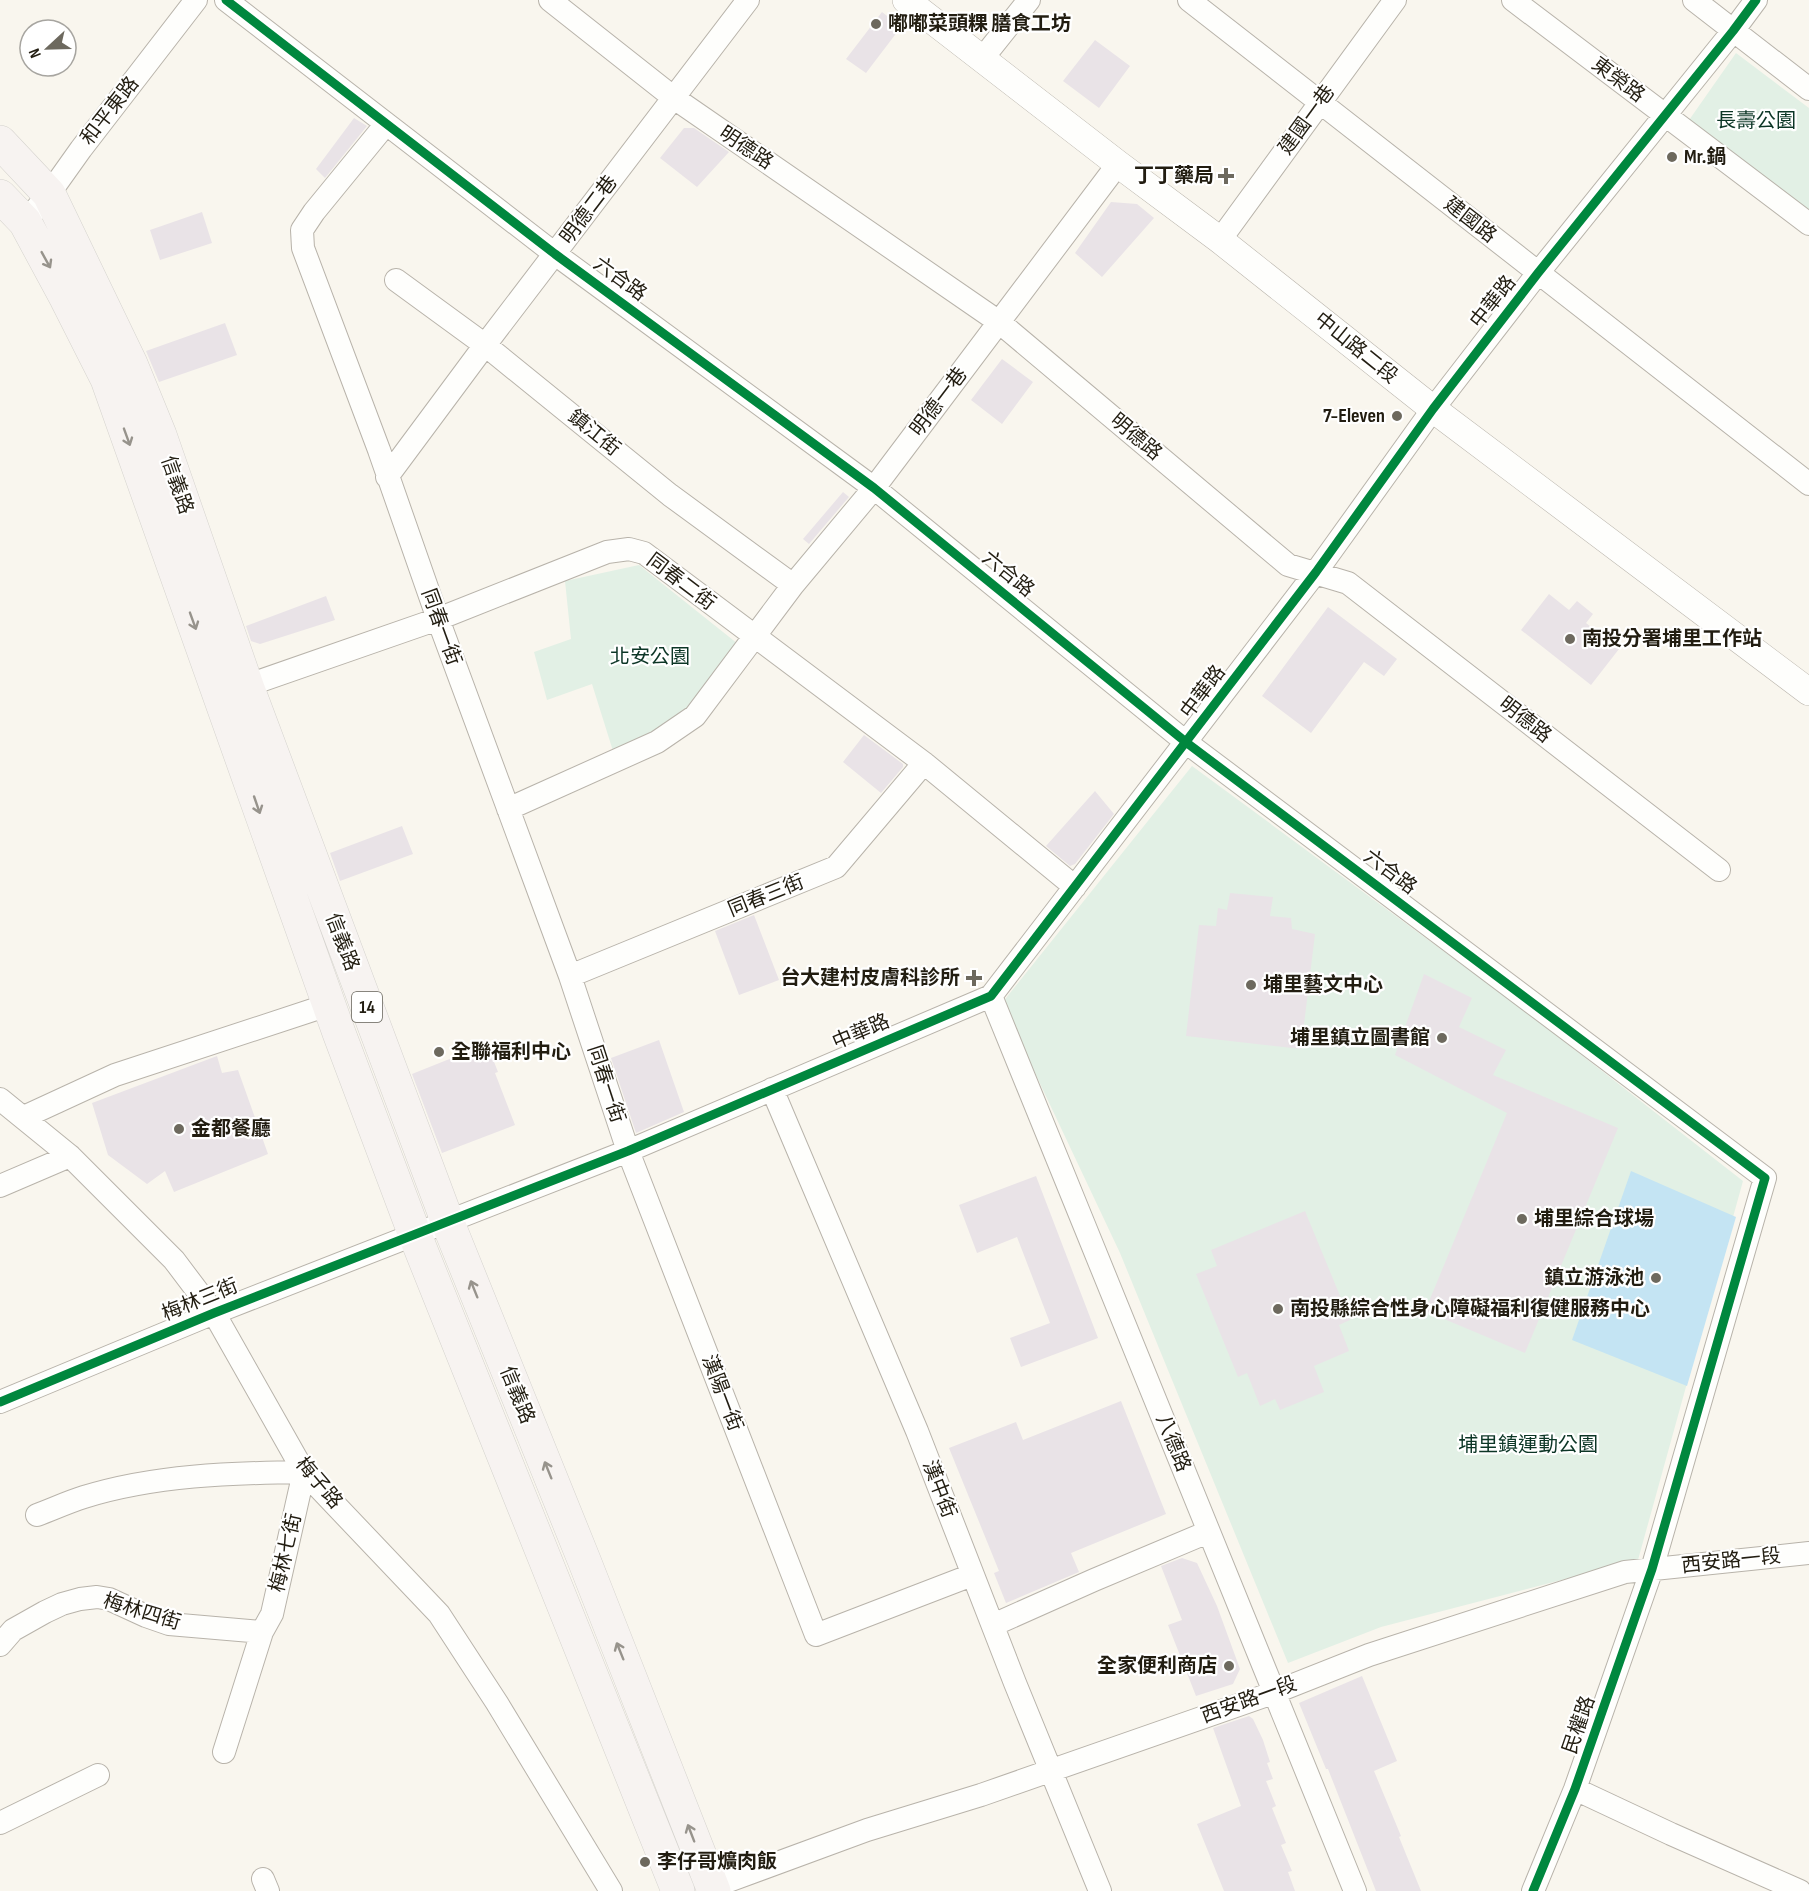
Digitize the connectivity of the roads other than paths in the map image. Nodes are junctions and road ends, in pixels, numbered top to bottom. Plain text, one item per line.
1 (196, 0) edge
2 (226, 0) edge
3 (550, 0) edge
4 (748, 0) edge
5 (906, 0) edge
6 (1029, 0) edge
7 (1188, 0) edge
8 (1395, 0) edge
9 (1513, 0) edge
10 (1694, 0) edge
11 (1756, 0) edge
12 (1733, 31) junction
13 (982, 59) junction
14 (1809, 89) edge
15 (674, 99) junction
16 (1320, 102) junction
17 (1665, 116) junction
18 (386, 124) junction
19 (0, 141) edge
20 (1118, 164) junction
21 (49, 194) junction
22 (0, 196) edge
23 (25, 222) junction
24 (1809, 224) edge
25 (1220, 240) junction
26 (555, 254) junction
27 (1538, 273) junction
28 (396, 280) dead end
29 (999, 322) junction
30 (484, 345) junction
31 (1433, 409) junction
32 (387, 477) junction
33 (1809, 484) edge
34 (874, 489) junction
35 (1316, 572) junction
36 (793, 585) junction
37 (438, 619) junction
38 (754, 637) junction
39 (233, 690) junction
40 (1809, 692) edge
41 (1187, 743) junction
42 (924, 763) junction
43 (508, 809) junction
44 (1719, 870) dead end
45 (1075, 887) junction
46 (570, 976) junction
47 (991, 996) junction
48 (328, 1005) junction
49 (772, 1089) junction
50 (0, 1099) edge
51 (24, 1117) junction
52 (628, 1151) junction
53 (70, 1156) junction
54 (1765, 1178) joint
55 (0, 1186) edge
56 (448, 1222) junction
57 (415, 1235) junction
58 (214, 1313) junction
59 (0, 1402) edge
60 (304, 1472) junction
61 (37, 1515) dead end
62 (1208, 1532) junction
63 (1809, 1553) edge
64 (1652, 1569) junction
65 (972, 1575) junction
66 (993, 1625) junction
67 (262, 1632) junction
68 (0, 1645) edge
69 (1273, 1693) junction
70 (224, 1752) dead end
71 (1051, 1769) junction
72 (98, 1775) dead end
73 (1575, 1789) junction
74 (0, 1823) edge
75 (709, 1890) edge
76 (611, 1891) edge
77 (678, 1891) edge
78 (1100, 1891) edge
79 (1355, 1891) edge
80 (1533, 1891) edge
81 (1800, 1891) edge

1 - 21 street, 和平東路
2 - 18 street, 六合路
3 - 15 street, 明德路
4 - 15 street, 明德二巷
5 - 13 street, 中山路二段
6 - 13 street
7 - 16 street, 建國路
8 - 16 street, 建國一巷
9 - 17 street, 東榮路
10 - 12 street
11 - 12 street, 中華路
12 - 14 street
12 - 17 street, 中華路
13 - 20 street, 中山路二段
15 - 26 street, 明德二巷
15 - 29 street, 明德路
16 - 25 street, 建國一巷
16 - 27 street, 建國路
17 - 24 street, 東榮路
17 - 27 street, 中華路
18 - 26 street, 六合路
18 - 32 street, 同春一街
19 - 21 main road, 信義路 / 14
20 - 25 street, 中山路二段
20 - 29 street, 明德一巷
21 - 23 street, 和平東路
21 - 39 main road, 信義路 / 14
22 - 23 main road, 信義路 / 14
23 -> 39 main road, 信義路 / 14
25 - 31 street, 中山路二段
26 - 30 street, 明德二巷
26 - 34 street, 六合路
27 - 31 street, 中華路
27 - 33 street, 建國路
28 - 30 street, 鎮江街
29 - 34 street, 明德一巷
29 - 35 street, 明德路
30 - 32 street, 明德二巷
30 - 36 street, 鎮江街
31 - 35 street, 中華路
31 - 40 street, 中山路二段
32 - 37 street, 同春一街
34 - 36 street, 明德一巷
34 - 41 street, 六合路
35 - 41 street, 中華路
35 - 44 street, 明德路
36 - 38 street, 明德一巷
37 - 38 street, 同春二街
37 - 39 street, 同春二街
37 - 43 street, 同春一街
38 - 42 street, 同春二街
38 - 43 street, 明德一巷
39 -> 48 main road, 信義路 / 14
39 - 56 main road, 信義路 / 14
41 - 45 street, 中華路
41 - 54 street, 六合路
42 - 45 street, 同春二街
42 - 46 street, 同春三街
43 - 46 street, 同春一街
45 - 47 street, 中華路
46 - 52 street, 同春一街
47 - 49 street, 中華路
47 - 62 street, 八德路
48 - 51 street
48 - 57 main road, 信義路 / 14
49 - 52 street, 中華路
49 - 65 street, 漢中街
50 - 51 street, 梅子路
51 - 53 street, 梅子路
52 - 56 street, 中華路
52 - 65 street, 漢陽一街
53 - 55 street
53 - 58 street, 梅子路
54 - 64 street, 民權路
56 - 57 street, 中華路
75 -> 56 main road, 信義路 / 14
57 - 58 street, 梅林三街
57 - 77 main road, 信義路 / 14
58 - 59 street, 梅林三街
58 - 60 street, 梅子路
60 - 61 street
60 - 67 street, 梅林七街
60 - 76 street, 梅子路
62 - 66 street
62 - 69 street, 八德路
63 - 64 street, 西安路一段
64 - 69 street, 西安路一段
64 - 73 street, 民權路
65 - 66 street, 漢中街
66 - 71 street, 漢中街
67 - 68 street, 梅林四街
67 - 70 street, 梅林七街
69 - 71 street, 西安路一段
69 - 79 street, 八德路
71 - 75 street, 西安路一段
71 - 78 street, 漢中街
72 - 74 street
73 - 80 street, 民權路
73 - 81 street

